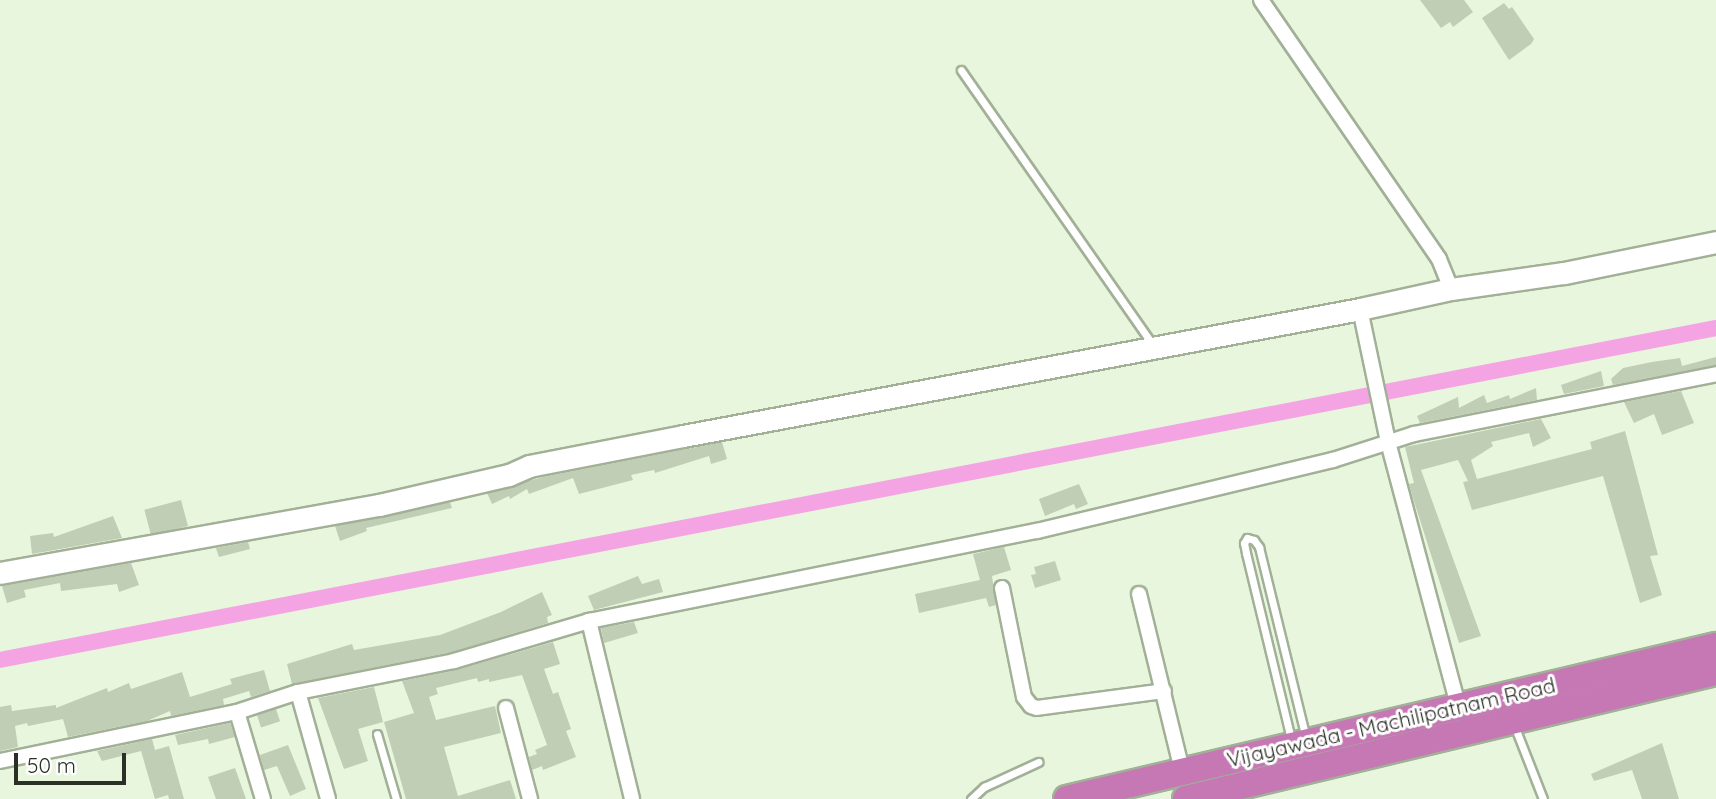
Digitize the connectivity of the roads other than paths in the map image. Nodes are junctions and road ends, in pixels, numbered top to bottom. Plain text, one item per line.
1 (1261, 0) edge
2 (961, 70) dead end
3 (1716, 242) edge
4 (1451, 289) junction
5 (1362, 318) junction
6 (1155, 347) junction
7 (1716, 374) edge
8 (1389, 438) junction
9 (0, 573) edge
10 (1002, 587) dead end
11 (1139, 594) dead end
12 (589, 621) junction
13 (1716, 646) edge
14 (1716, 672) edge
15 (1164, 691) junction
16 (298, 692) junction
17 (1458, 706) junction
18 (506, 708) dead end
19 (237, 712) junction
20 (1512, 720) junction
21 (377, 734) dead end
22 (1299, 742) junction
23 (0, 761) edge
24 (1038, 762) dead end
25 (1182, 770) junction
26 (263, 799) edge
27 (328, 799) edge
28 (396, 799) edge
29 (530, 799) edge
30 (632, 799) edge
31 (971, 799) edge
32 (1067, 799) edge
33 (1186, 799) edge
34 (1543, 799) edge

1 - 4 street
2 - 6 lane
3 - 4 street
4 - 5 street
5 - 6 street
5 - 8 street
6 - 9 street
7 - 8 street
8 - 12 street
8 - 17 street
10 - 15 street
11 - 15 street
12 - 16 street
12 - 30 street
13 - 17 highway, Vijayawada - Machilipatnam Road
14 - 20 highway, Vijayawada - Machilipatnam Road
15 - 25 street
16 - 19 street
16 - 27 street
17 - 22 highway, Vijayawada - Machilipatnam Road
18 - 29 street
19 - 23 street
19 - 26 street
20 - 33 highway, Vijayawada - Machilipatnam Road
20 - 34 lane
21 - 28 lane
22 - 22 lane
22 - 25 highway, Vijayawada - Machilipatnam Road
24 - 31 lane
25 - 32 highway, Vijayawada - Machilipatnam Road

